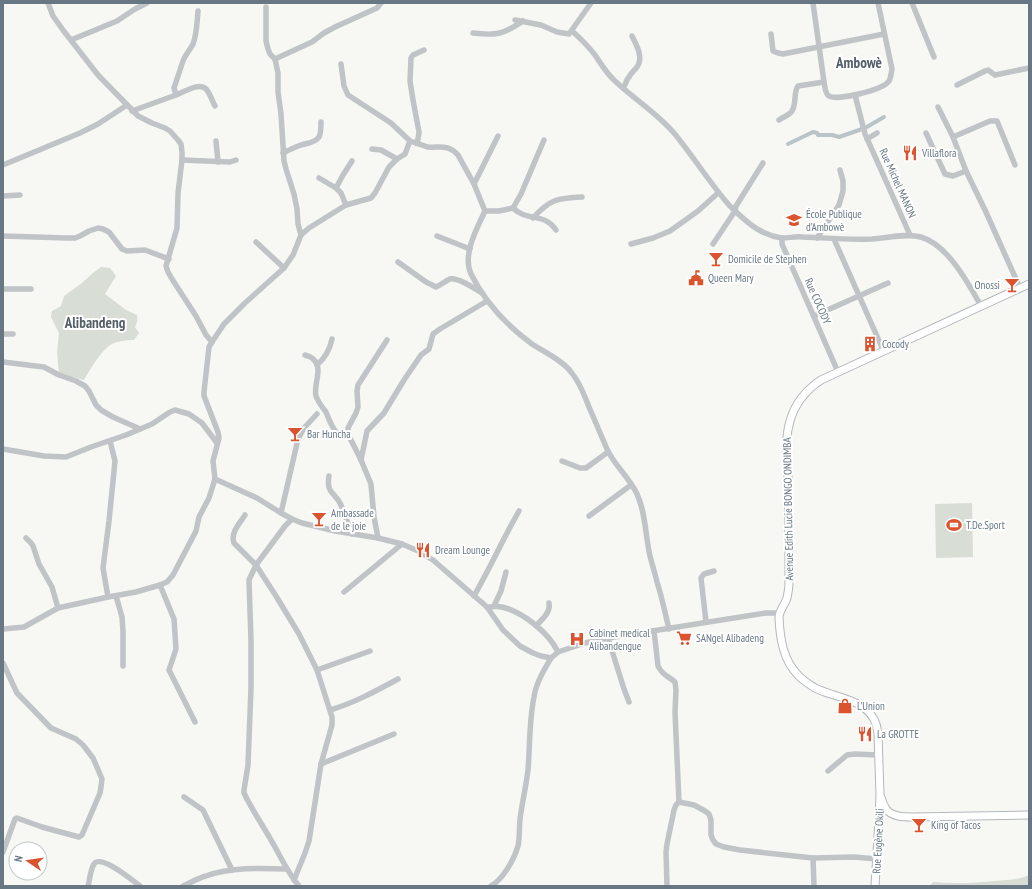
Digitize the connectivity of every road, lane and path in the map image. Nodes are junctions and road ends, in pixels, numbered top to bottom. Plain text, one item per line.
1 (48, 3) edge
2 (147, 3) edge
3 (381, 3) edge
4 (591, 3) edge
5 (813, 3) edge
6 (878, 3) edge
7 (912, 3) edge
8 (266, 7) dead end
9 (198, 11) dead end
10 (515, 20) dead end
11 (523, 21) junction
12 (572, 31) junction
13 (473, 33) dead end
14 (771, 34) dead end
15 (884, 34) junction
16 (632, 36) dead end
17 (71, 40) junction
18 (819, 47) junction
19 (424, 50) dead end
20 (934, 57) dead end
21 (275, 59) junction
22 (341, 64) dead end
23 (1029, 68) edge
24 (824, 82) junction
25 (957, 85) dead end
26 (623, 88) junction
27 (176, 95) junction
28 (854, 95) junction
29 (127, 105) junction
30 (215, 106) dead end
31 (938, 107) dead end
32 (132, 111) junction
33 (779, 120) dead end
34 (321, 122) dead end
35 (877, 133) dead end
36 (926, 133) dead end
37 (498, 136) dead end
38 (953, 137) junction
39 (867, 139) junction
40 (544, 140) dead end
41 (216, 141) dead end
42 (413, 142) junction
43 (372, 148) dead end
44 (283, 153) junction
45 (397, 159) junction
46 (182, 160) junction
47 (236, 160) dead end
48 (352, 161) dead end
49 (218, 162) junction
50 (763, 163) dead end
51 (3, 165) edge
52 (1014, 165) dead end
53 (840, 170) dead end
54 (966, 172) junction
55 (319, 178) dead end
56 (474, 184) junction
57 (336, 188) junction
58 (718, 192) junction
59 (20, 194) dead end
60 (3, 196) edge
61 (582, 197) dead end
62 (346, 205) junction
63 (513, 208) junction
64 (485, 211) junction
65 (735, 211) junction
66 (533, 218) junction
67 (556, 230) dead end
68 (301, 235) junction
69 (910, 235) junction
70 (3, 236) edge
71 (437, 236) dead end
72 (782, 238) junction
73 (816, 238) junction
74 (834, 239) junction
75 (256, 242) dead end
76 (631, 244) dead end
77 (713, 244) dead end
78 (470, 249) junction
79 (169, 259) junction
80 (398, 262) dead end
81 (284, 268) junction
82 (888, 283) dead end
83 (1029, 284) edge
84 (1020, 288) junction
85 (3, 289) edge
86 (31, 289) dead end
87 (482, 293) junction
88 (859, 296) junction
89 (487, 301) junction
90 (980, 306) junction
91 (814, 316) junction
92 (3, 334) edge
93 (13, 334) dead end
94 (332, 339) dead end
95 (387, 340) dead end
96 (212, 342) junction
97 (884, 352) junction
98 (305, 355) dead end
99 (3, 362) edge
100 (317, 364) junction
101 (838, 372) junction
102 (317, 414) dead end
103 (140, 429) junction
104 (348, 435) junction
105 (110, 441) junction
106 (217, 443) junction
107 (3, 449) edge
108 (608, 452) junction
109 (361, 460) junction
110 (562, 461) dead end
111 (329, 476) dead end
112 (215, 479) junction
113 (631, 485) junction
114 (519, 511) dead end
115 (281, 513) junction
116 (245, 515) dead end
117 (589, 516) dead end
118 (292, 519) junction
119 (352, 534) junction
120 (26, 538) dead end
121 (378, 538) junction
122 (402, 544) junction
123 (256, 565) junction
124 (714, 571) dead end
125 (506, 572) dead end
126 (160, 586) junction
127 (344, 592) dead end
128 (116, 596) junction
129 (474, 596) junction
130 (108, 597) junction
131 (549, 603) dead end
132 (494, 606) junction
133 (486, 607) junction
134 (58, 608) junction
135 (779, 613) junction
136 (706, 622) junction
137 (536, 626) junction
138 (3, 629) edge
139 (669, 629) junction
140 (654, 631) junction
141 (608, 638) junction
142 (370, 651) dead end
143 (558, 652) junction
144 (551, 658) junction
145 (3, 663) edge
146 (123, 666) dead end
147 (317, 670) junction
148 (398, 679) dead end
149 (629, 702) dead end
150 (330, 710) junction
151 (195, 722) dead end
152 (394, 734) dead end
153 (878, 755) junction
154 (321, 764) junction
155 (828, 771) dead end
156 (880, 795) junction
157 (184, 797) dead end
158 (679, 802) junction
159 (892, 814) junction
160 (1029, 814) edge
161 (879, 820) junction
162 (3, 852) edge
163 (813, 858) junction
164 (877, 859) junction
165 (287, 869) junction
166 (232, 870) junction
167 (500, 879) junction
168 (294, 880) junction
169 (88, 886) edge
170 (140, 886) edge
171 (182, 886) edge
172 (299, 886) edge
173 (491, 886) edge
174 (504, 886) edge
175 (667, 886) edge
176 (814, 886) edge
177 (875, 886) edge

1 - 17 street
2 - 17 street
3 - 21 street
4 - 12 street
5 - 18 street
6 - 15 street
7 - 20 street
8 - 21 street
9 - 27 street
10 - 11 street
11 - 12 street
11 - 13 street
12 - 26 street
14 - 18 street
15 - 18 street
15 - 28 street
16 - 26 street
17 - 29 street
18 - 24 street
19 - 42 street
21 - 44 street
22 - 42 street
23 - 25 street
24 - 28 street
24 - 33 street
26 - 58 street
27 - 30 street
27 - 32 street
28 - 39 street, Rue Michel MANON
29 - 32 street
29 - 51 street
31 - 38 street
32 - 46 street
34 - 44 street
35 - 39 street
36 - 54 street
37 - 56 street
38 - 52 street
38 - 54 street
39 - 69 street, Rue Michel MANON
40 - 63 street
41 - 49 street
42 - 45 street
42 - 56 street
43 - 45 street
44 - 68 street
45 - 62 street
46 - 49 street
46 - 79 street
47 - 49 street
48 - 57 street
50 - 65 street
53 - 73 street
54 - 84 street
55 - 57 street
56 - 64 street
57 - 62 street
58 - 65 street
58 - 76 street
59 - 60 street
61 - 66 street
62 - 68 street
63 - 64 street
63 - 66 street
64 - 78 street
65 - 72 street
65 - 77 street
66 - 67 street
68 - 81 street
69 - 74 street
69 - 90 street
70 - 79 street
71 - 78 street
72 - 73 street
72 - 91 street, Rue COCODY
73 - 74 street
74 - 88 street
75 - 81 street
78 - 87 street
79 - 96 street
80 - 87 street
81 - 96 street
82 - 88 street
83 - 84 main road, Avenue Edith Lucie BONGO ONDIMBA
84 - 90 main road, Avenue Edith Lucie BONGO ONDIMBA
85 - 86 street
87 - 89 street
88 - 91 street
88 - 97 street
89 - 108 street
89 - 109 street
90 - 97 main road, Avenue Edith Lucie BONGO ONDIMBA
91 - 101 street, Rue COCODY
92 - 93 street
94 - 100 street
95 - 104 street
96 - 106 street
97 - 101 main road, Avenue Edith Lucie BONGO ONDIMBA
98 - 100 street
99 - 103 street
100 - 104 street
101 - 135 main road, Avenue Edith Lucie BONGO ONDIMBA
102 - 115 street
103 - 105 street
103 - 106 street
104 - 109 street
105 - 107 street
105 - 130 street
106 - 112 street
108 - 110 street
108 - 113 street
109 - 121 street
111 - 119 street
112 - 115 street
112 - 126 street
113 - 117 street
113 - 139 street
114 - 129 street
115 - 118 street
116 - 123 street
118 - 119 street
118 - 123 street
119 - 121 street
120 - 134 street
121 - 122 street
122 - 127 street
122 - 129 street
123 - 147 street
123 - 165 street
124 - 136 street
125 - 132 street
126 - 128 street
126 - 151 street
128 - 130 street
128 - 146 street
129 - 133 street
130 - 134 street
131 - 137 street
132 - 133 street
132 - 137 street
133 - 144 street
134 - 138 street
135 - 136 street
135 - 153 main road, Rue Eugène Okili
136 - 139 street
137 - 143 street
139 - 140 street
140 - 141 street
140 - 158 street
141 - 143 street
141 - 149 street
142 - 147 street
143 - 144 street
144 - 167 street
145 - 162 street
147 - 150 street
148 - 150 street
150 - 154 street
152 - 154 street
153 - 155 street
153 - 156 main road, Rue Eugène Okili
154 - 168 street
156 - 159 main road
156 - 161 main road, Rue Eugène Okili
157 - 166 street
158 - 163 street
158 - 175 street
159 - 160 main road
159 - 161 main road
161 - 164 main road, Rue Eugène Okili
163 - 164 street
163 - 176 street
164 - 177 main road, Rue Eugène Okili
165 - 166 street
165 - 168 street
166 - 171 street
167 - 173 street
167 - 174 street
168 - 172 street
169 - 170 street

